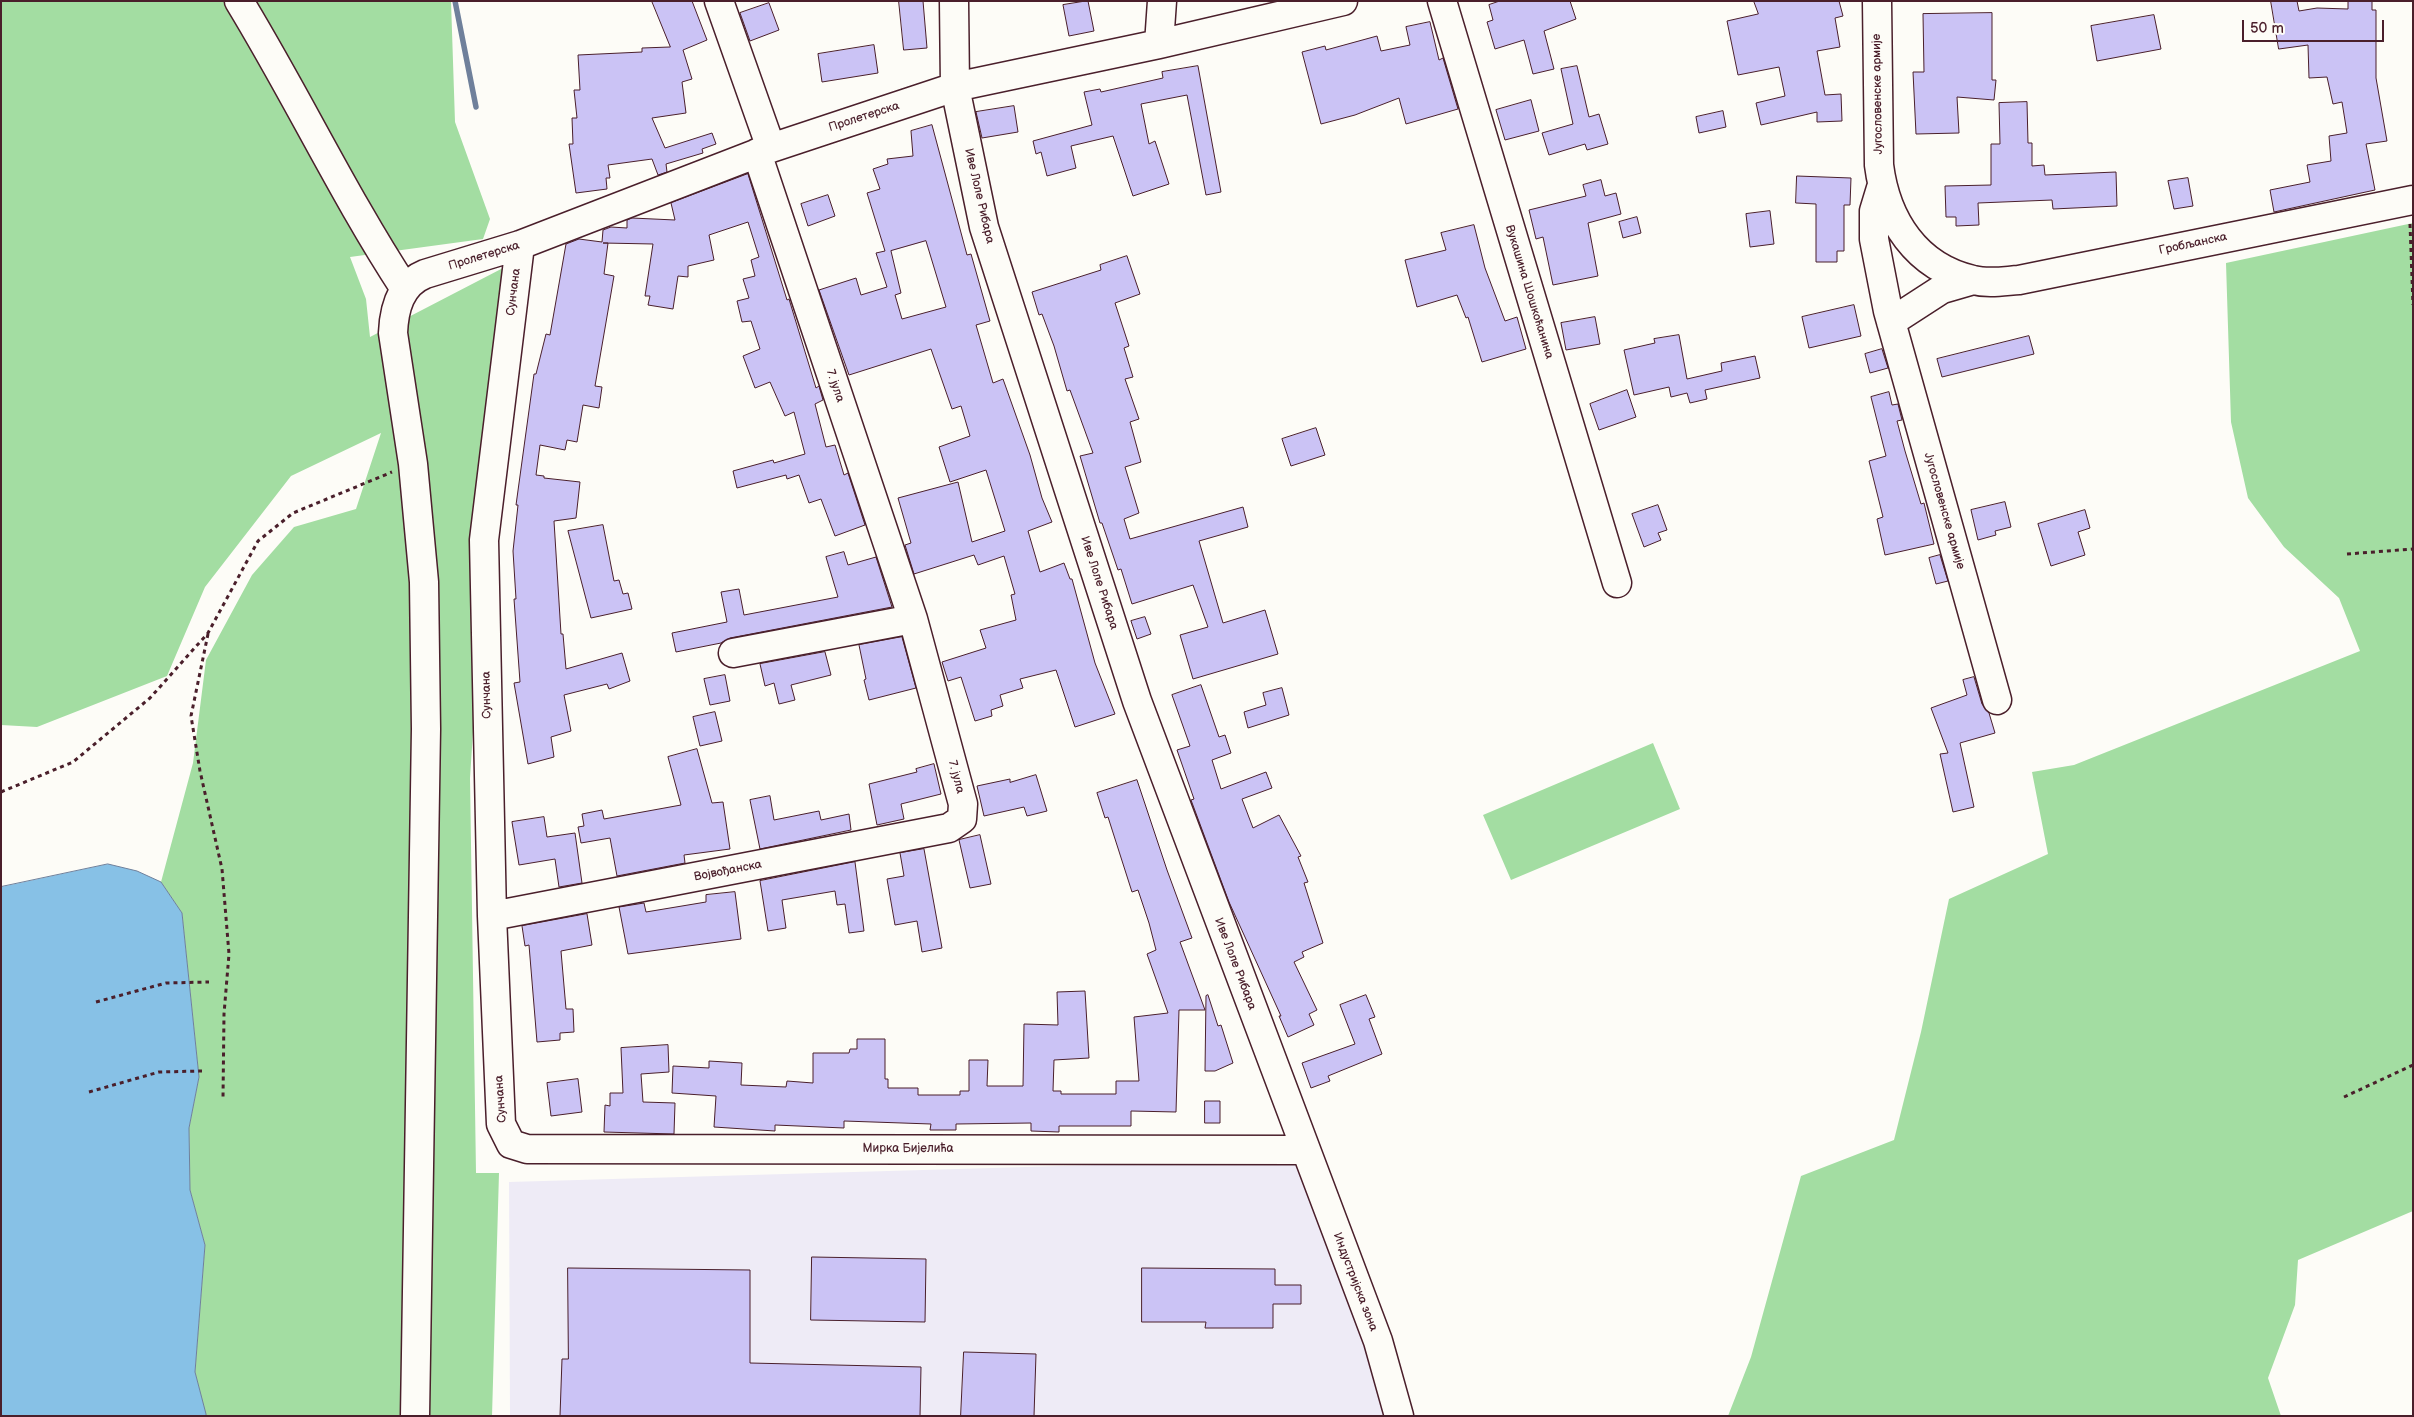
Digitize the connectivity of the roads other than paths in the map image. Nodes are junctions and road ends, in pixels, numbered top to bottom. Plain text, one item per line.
1 (239, 1) edge
2 (719, 1) edge
3 (954, 1) edge
4 (1162, 1) edge
5 (1343, 1) edge
6 (1442, 1) edge
7 (1876, 1) edge
8 (1159, 44) junction
9 (955, 87) junction
10 (764, 151) junction
11 (1881, 187) junction
12 (2411, 200) edge
13 (520, 245) junction
14 (1974, 280) junction
15 (405, 289) junction
16 (1891, 322) junction
17 (1616, 583) dead end
18 (914, 619) junction
19 (733, 653) dead end
20 (1997, 700) dead end
21 (962, 819) joint
22 (492, 916) junction
23 (511, 1144) joint
24 (1304, 1150) junction
25 (415, 1416) edge
26 (1398, 1416) edge

1 - 15 street
2 - 10 street, 7. јула
3 - 9 street, Иве Лоле Рибара
4 - 8 street
5 - 8 street, Пролетерска
6 - 17 street, Вукашина Шошкоћанина
7 - 11 street, Југословенске армије
8 - 9 street, Пролетерска
9 - 10 street, Пролетерска
9 - 24 street, Иве Лоле Рибара
10 - 13 street, Пролетерска
10 - 18 street, 7. јула
11 - 14 street, Југословенске армије
11 - 16 street, Југословенске армије
12 - 14 street, Гробљанска
13 - 15 street, Пролетерска
13 - 22 street, Сунчана
14 - 16 street
15 - 25 street
16 - 20 street, Југословенске армије
18 - 19 street
18 - 21 street, 7. јула
21 - 22 street, Војвођанска
22 - 23 street, Сунчана
23 - 24 street, Мирка Бијелића
24 - 26 street, Индустријска зона

